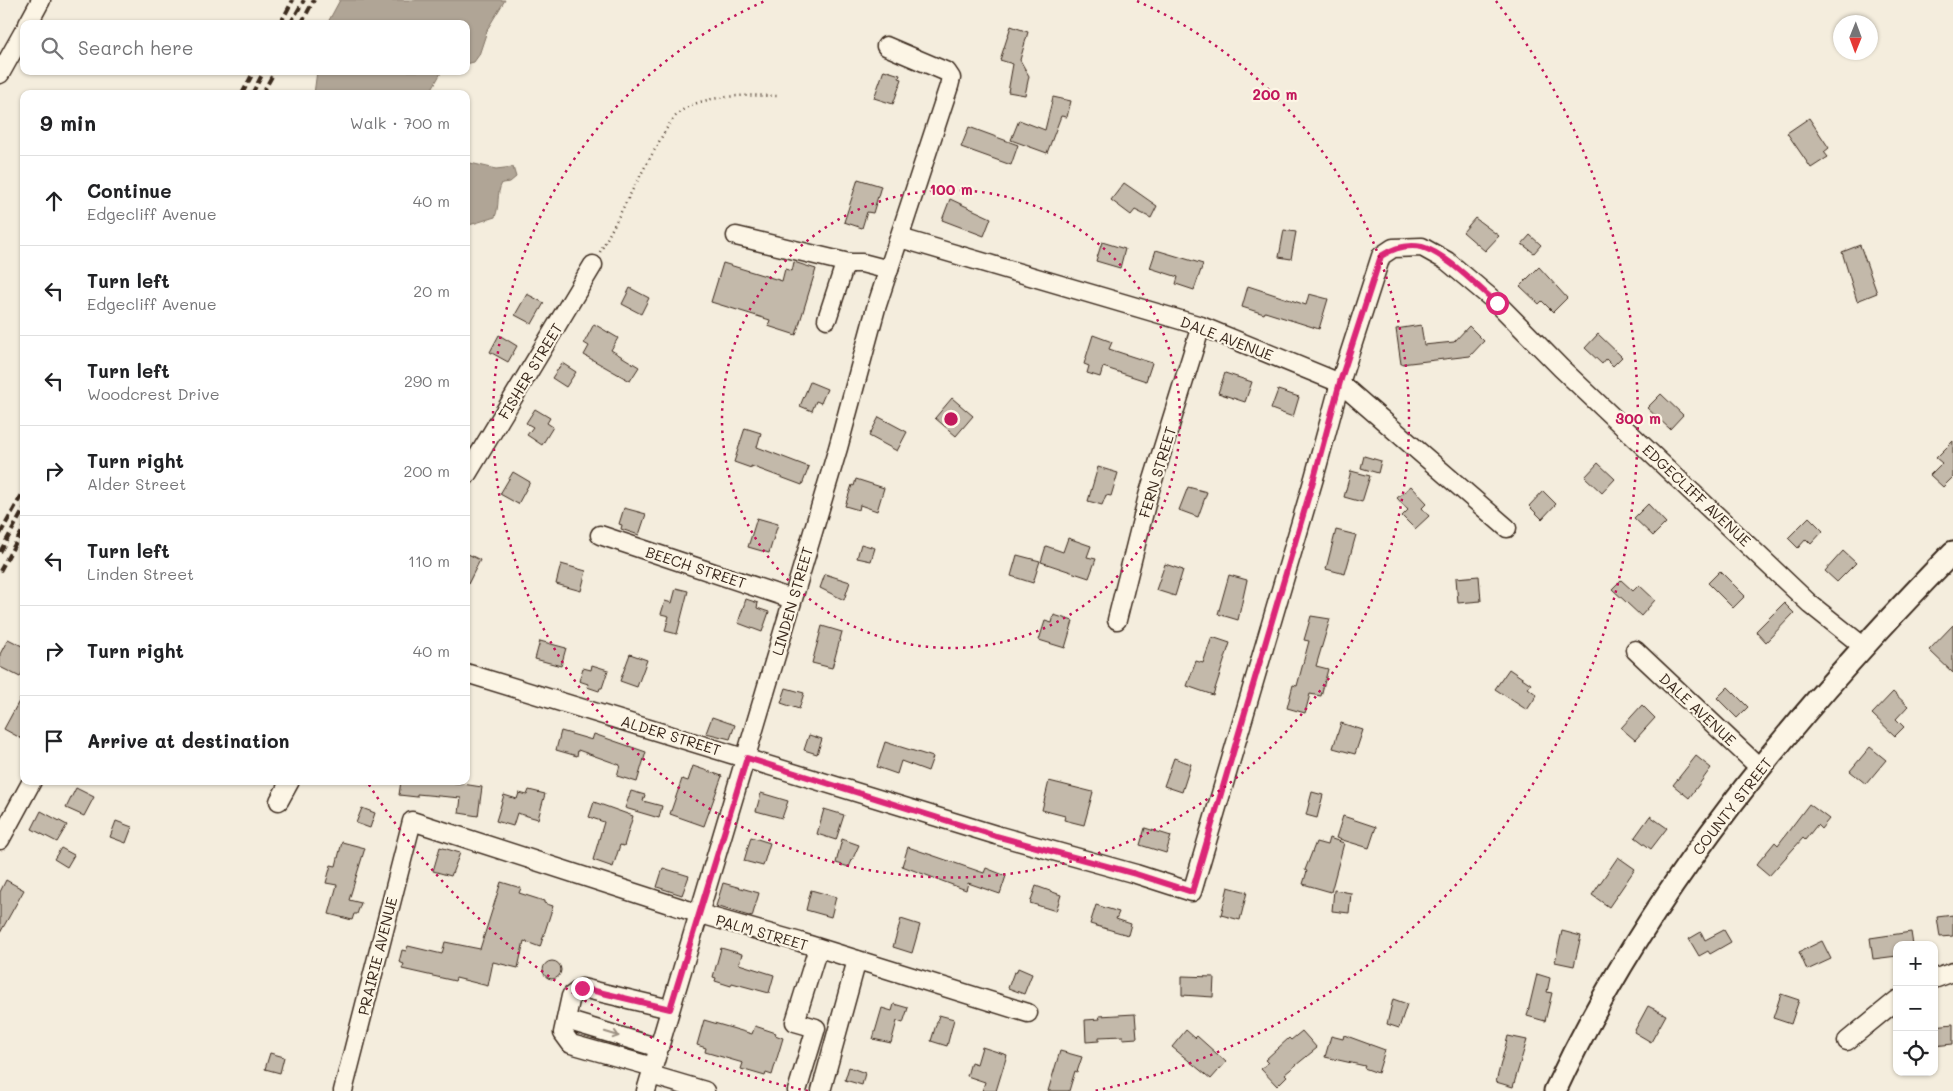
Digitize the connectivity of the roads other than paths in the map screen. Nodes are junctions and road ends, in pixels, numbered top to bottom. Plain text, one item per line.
1 (41, 0) edge
2 (30, 20) edge
3 (20, 38) edge
4 (886, 46) dead end
5 (0, 74) edge
6 (736, 236) dead end
7 (900, 238) junction
8 (849, 263) junction
9 (593, 265) road end
10 (889, 270) junction
11 (827, 319) dead end
12 (1201, 326) junction
13 (1340, 382) junction
14 (470, 469) edge
15 (1507, 528) dead end
16 (600, 536) dead end
17 (1953, 552) edge
18 (792, 599) junction
19 (1117, 620) dead end
20 (1864, 647) junction
21 (1635, 650) dead end
22 (470, 674) edge
23 (747, 758) junction
24 (1760, 768) junction
25 (30, 785) edge
26 (288, 785) edge
27 (279, 801) dead end
28 (412, 821) joint
29 (0, 840) edge
30 (697, 913) junction
31 (818, 948) junction
32 (856, 960) junction
33 (1953, 972) edge
34 (1938, 978) edge
35 (1893, 1003) edge
36 (670, 1009) junction
37 (1028, 1013) dead end
38 (566, 1020) junction
39 (1847, 1041) dead end
40 (658, 1048) junction
41 (650, 1078) edge
42 (343, 1091) edge
43 (706, 1091) edge
44 (797, 1091) edge
45 (821, 1091) edge
46 (1555, 1091) edge

1 - 2 street
3 - 5 street
4 - 7 street, LINDEN STREET
6 - 8 street
7 - 10 street, LINDEN STREET
7 - 12 street, DALE AVENUE
8 - 10 street
8 - 11 street
9 - 14 street, FISHER STREET
10 - 18 street, LINDEN STREET
12 - 13 street, DALE AVENUE
12 - 19 street, FERN STREET
13 - 15 street, DALE AVENUE
13 - 20 street, EDGECLIFF AVENUE
13 - 23 street, ALDER STREET
16 - 18 street, BEECH STREET
17 - 20 main road, COUNTY STREET
18 - 23 street, LINDEN STREET
20 - 24 main road, COUNTY STREET
21 - 24 street, DALE AVENUE
22 - 23 street, ALDER STREET
23 - 30 street, LINDEN STREET
24 - 46 main road, COUNTY STREET
25 - 29 street
26 - 27 street
28 - 30 street, PALM STREET
28 - 42 street, PRAIRIE AVENUE
30 - 31 street, PALM STREET
30 - 36 street, LINDEN STREET
31 - 32 street, PALM STREET
31 - 44 street
32 - 37 street, PALM STREET
32 - 45 street
33 - 34 street
35 - 39 street
36 - 38 street
36 - 40 street, LINDEN STREET
38 -> 40 street
38 - 41 street
40 - 41 street, LINDEN STREET
41 - 43 street

